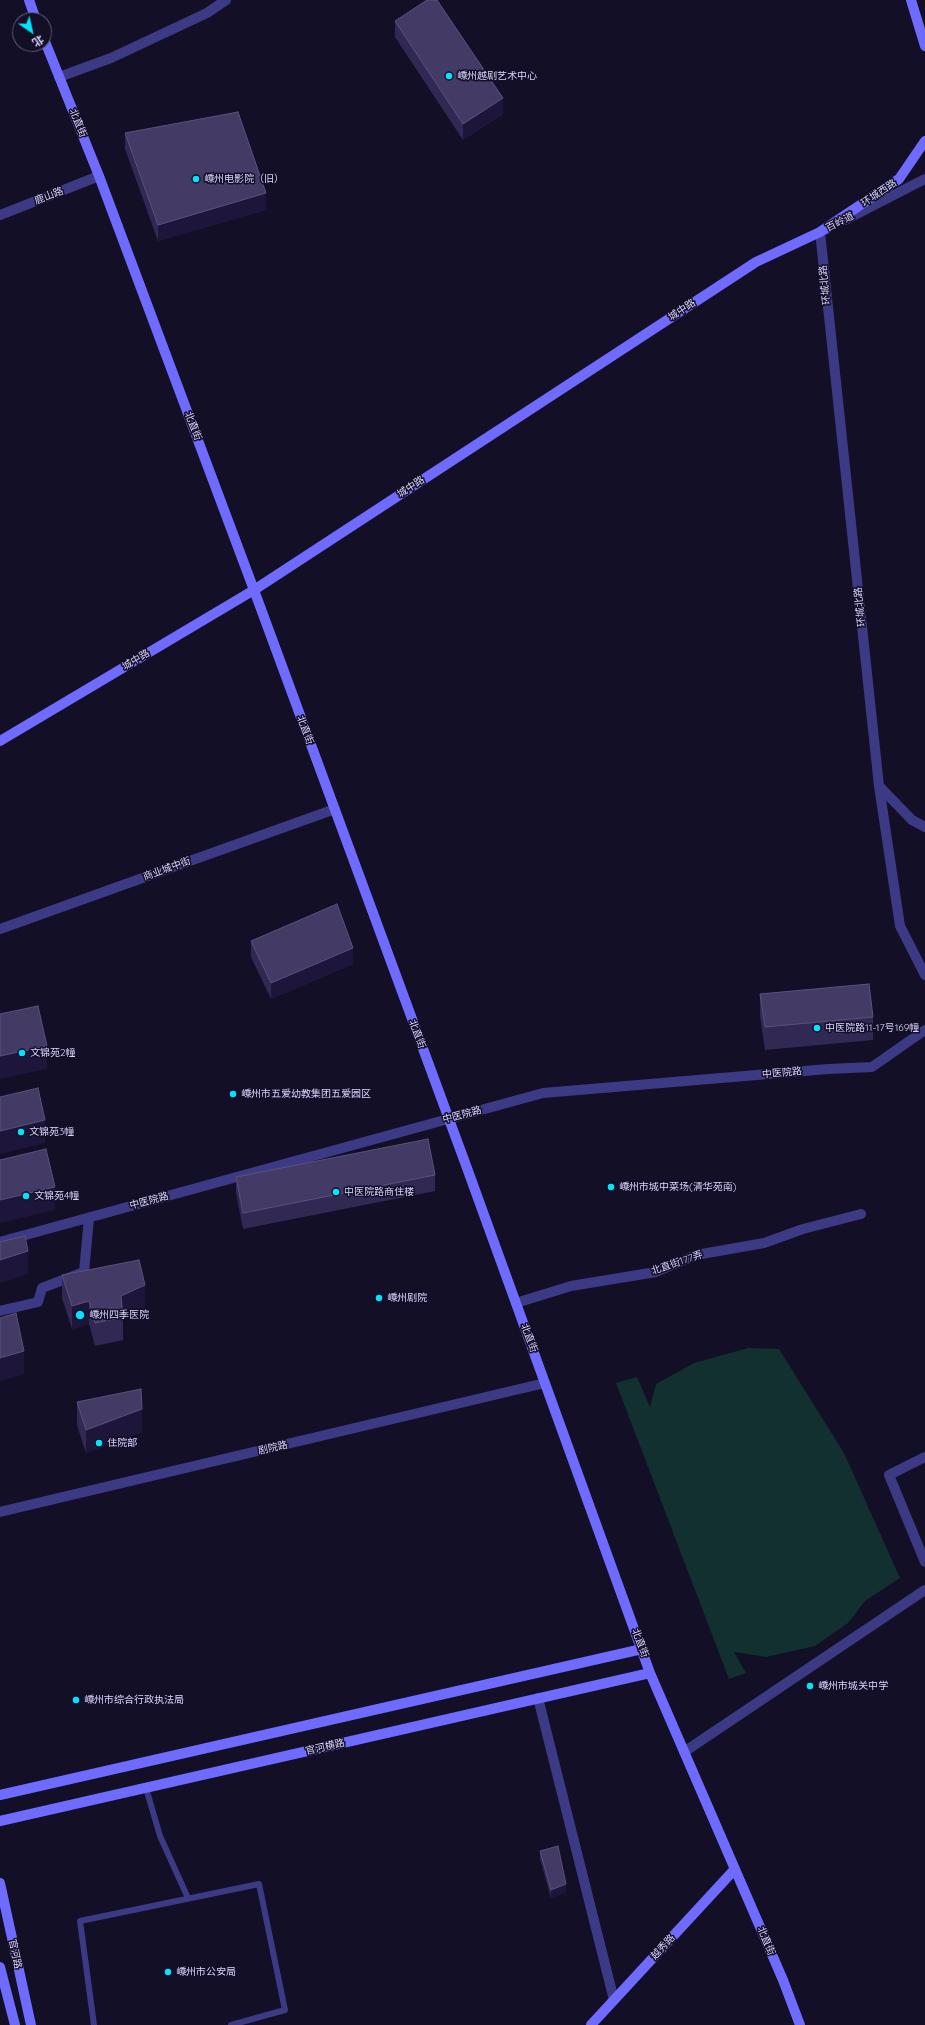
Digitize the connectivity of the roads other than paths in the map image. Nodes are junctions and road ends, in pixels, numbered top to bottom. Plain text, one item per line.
1 (28, 0) edge
2 (226, 0) edge
3 (911, 0) edge
4 (33, 12) edge
5 (925, 46) edge
6 (49, 52) edge
7 (59, 78) junction
8 (925, 140) edge
9 (99, 176) junction
10 (925, 179) edge
11 (0, 215) edge
12 (820, 232) junction
13 (254, 590) junction
14 (0, 741) edge
15 (879, 786) junction
16 (335, 809) junction
17 (925, 827) edge
18 (0, 929) edge
19 (925, 975) edge
20 (925, 1030) edge
21 (449, 1119) junction
22 (861, 1214) dead end
23 (89, 1218) junction
24 (0, 1242) edge
25 (516, 1303) junction
26 (0, 1311) edge
27 (545, 1383) junction
28 (925, 1457) edge
29 (0, 1512) edge
30 (925, 1562) edge
31 (925, 1590) edge
32 (642, 1648) junction
33 (650, 1673) junction
34 (538, 1698) junction
35 (684, 1752) junction
36 (146, 1788) junction
37 (0, 1795) edge
38 (0, 1821) edge
39 (735, 1869) junction
40 (0, 1883) edge
41 (188, 1898) junction
42 (0, 1967) edge
43 (614, 2000) junction
44 (14, 2025) edge
45 (31, 2025) edge
46 (94, 2025) edge
47 (232, 2025) edge
48 (591, 2025) edge
49 (800, 2025) edge

1 - 4 street
2 - 7 street
3 - 5 street
6 - 7 street, 北直街
7 - 9 street, 北直街
8 - 12 street, 环城西路
9 - 11 street, 鹿山路
9 - 13 street, 北直街
10 - 12 street, 百岭道
12 - 13 street, 城中路
12 - 15 street, 环城北路
13 - 14 street, 城中路
13 - 16 street, 北直街
15 - 17 street
15 - 19 street, 环城北路
16 - 18 street, 商业城中街
16 - 21 street, 北直街
20 - 21 street, 中医院路
21 - 23 street, 中医院路
21 - 25 street, 北直街
22 - 25 street, 北直街177弄
23 - 24 street, 中医院路
23 - 26 street
25 - 27 street, 北直街
27 - 29 street, 剧院路
27 - 32 street, 北直街
28 - 30 street
31 - 35 street
32 - 33 street, 北直街
32 - 37 street
33 - 34 street, 官河横路
33 - 35 street, 北直街
34 - 36 street, 官河横路
34 - 43 street
35 - 39 street, 北直街
36 - 38 street, 官河横路
36 - 41 lane
39 - 43 street, 越秀路
39 - 49 street, 北直街
40 - 45 street, 官河路
41 - 46 lane
41 - 47 lane
42 - 44 street, 官河路
43 - 48 street, 越秀路

